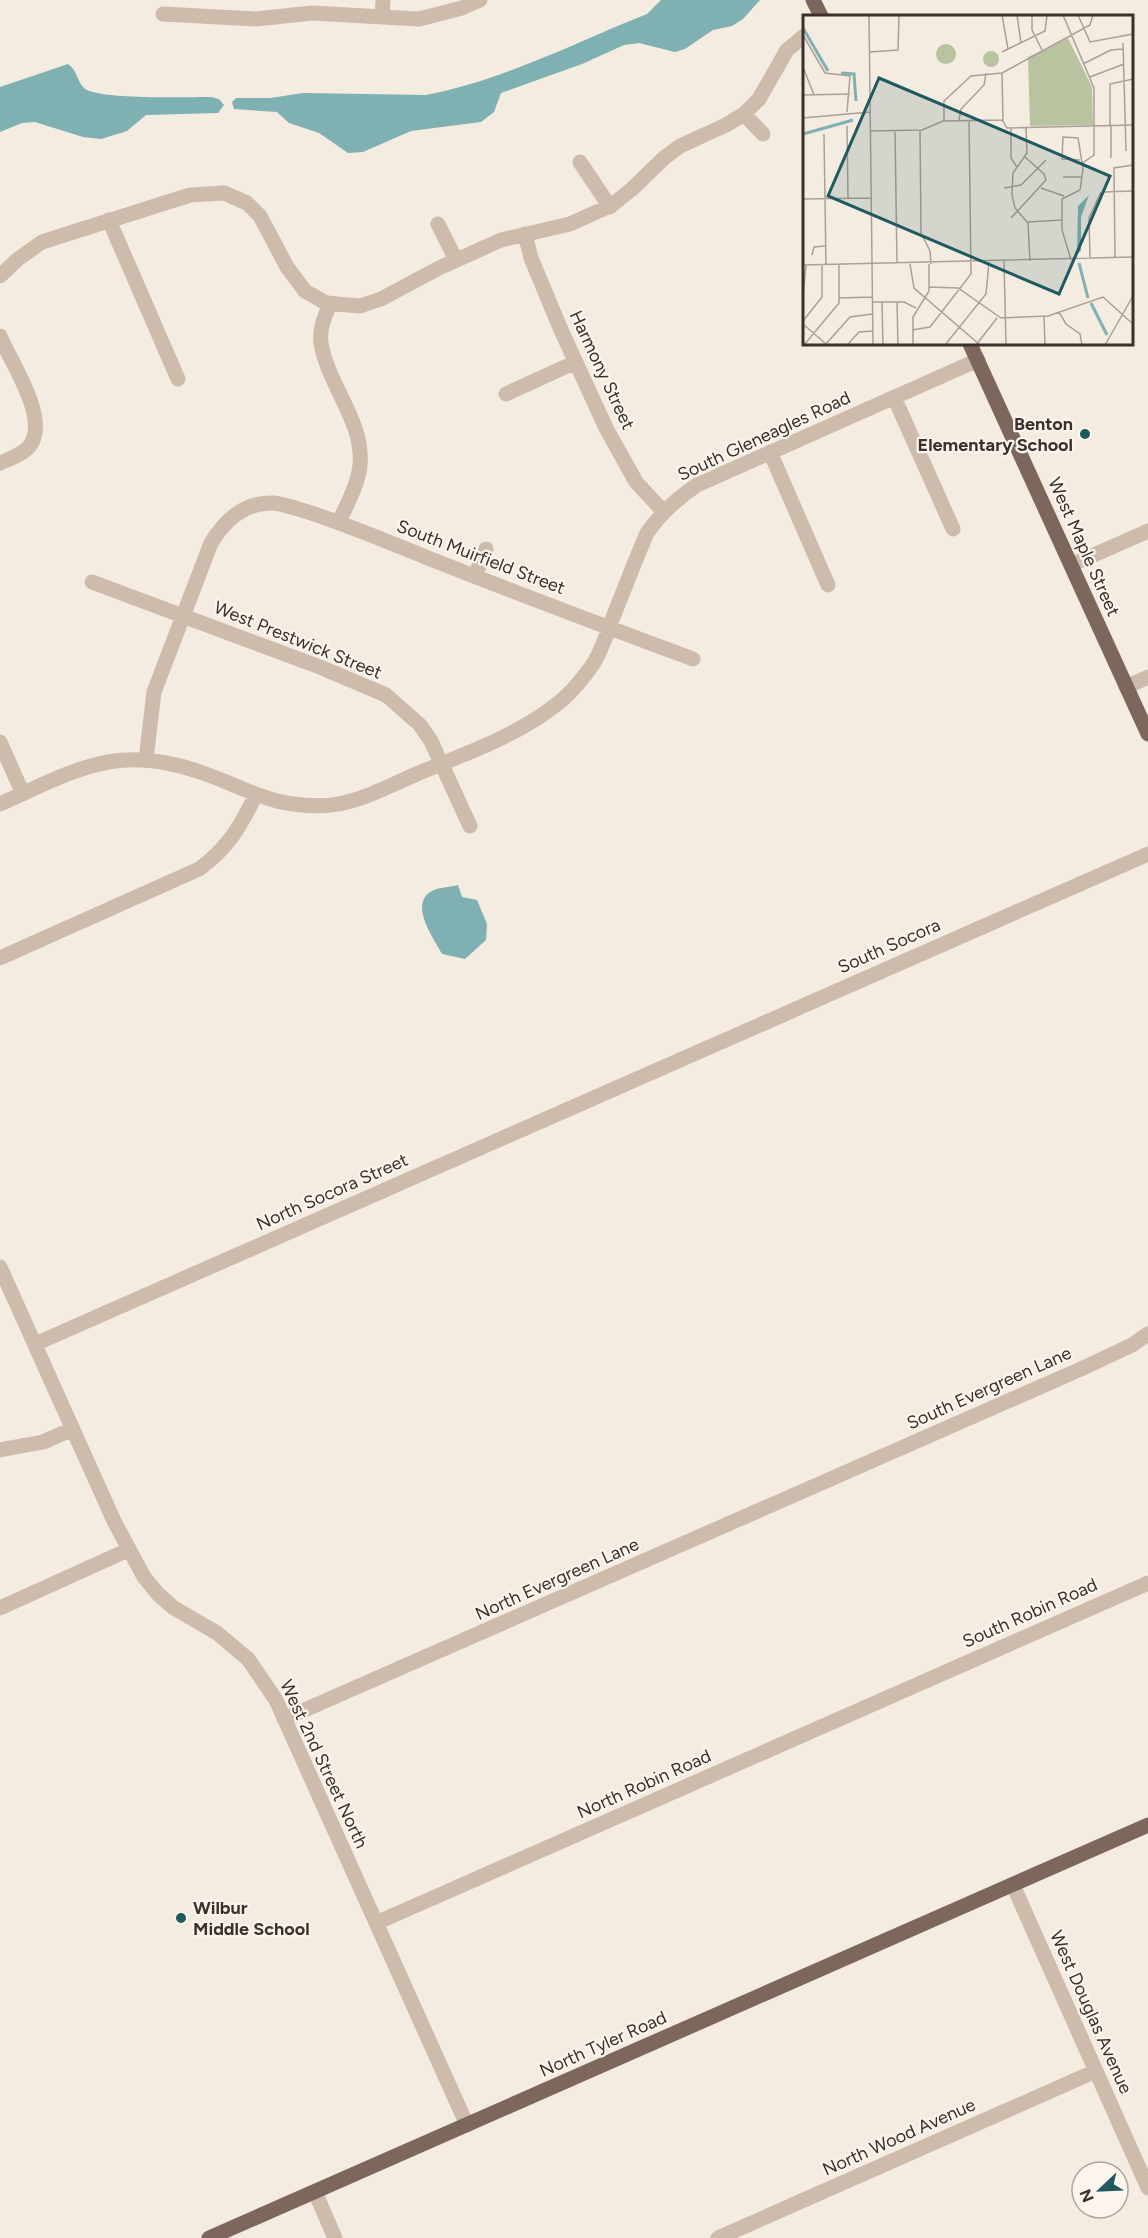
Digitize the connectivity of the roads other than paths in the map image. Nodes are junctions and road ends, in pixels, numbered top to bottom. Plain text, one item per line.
1 (383, 0) edge
2 (480, 0) edge
3 (813, 0) edge
4 (163, 14) dead end
5 (820, 15) edge
6 (382, 17) junction
7 (803, 37) edge
8 (744, 114) junction
9 (763, 135) dead end
10 (580, 162) dead end
11 (610, 207) junction
12 (109, 220) junction
13 (438, 224) dead end
14 (525, 234) junction
15 (456, 260) junction
16 (2, 272) edge
17 (330, 303) junction
18 (0, 336) edge
19 (970, 345) edge
20 (978, 360) junction
21 (576, 362) junction
22 (178, 379) dead end
23 (506, 394) dead end
24 (894, 397) junction
25 (770, 452) junction
26 (0, 463) edge
27 (663, 511) junction
28 (339, 522) junction
29 (953, 529) dead end
30 (1148, 531) edge
31 (486, 549) dead end
32 (1071, 565) junction
33 (475, 576) junction
34 (92, 582) dead end
35 (828, 585) dead end
36 (183, 615) junction
37 (609, 628) junction
38 (693, 658) dead end
39 (1148, 677) edge
40 (1126, 687) junction
41 (1148, 734) edge
42 (0, 742) edge
43 (146, 759) junction
44 (441, 764) junction
45 (23, 794) junction
46 (256, 794) junction
47 (0, 804) edge
48 (470, 826) dead end
49 (1148, 854) edge
50 (0, 958) edge
51 (645, 1075) joint
52 (0, 1267) edge
53 (1148, 1334) edge
54 (35, 1344) junction
55 (73, 1429) junction
56 (0, 1450) edge
57 (844, 1474) joint
58 (128, 1550) junction
59 (1148, 1582) edge
60 (0, 1608) edge
61 (927, 1680) joint
62 (284, 1719) junction
63 (1148, 1826) edge
64 (1013, 1885) junction
65 (376, 1923) junction
66 (1096, 2071) junction
67 (467, 2125) junction
68 (1148, 2188) edge
69 (315, 2192) junction
70 (209, 2238) edge
71 (335, 2238) edge
72 (718, 2238) edge

1 - 6 street
2 - 6 street
3 - 5 main road
4 - 6 street
7 - 8 street
8 - 9 street
8 - 11 street
10 - 11 street
11 - 14 street
12 - 16 street
12 - 17 street
12 - 22 street
13 - 15 street
14 - 15 street
14 - 21 street, Harmony Street
15 - 17 street
17 - 28 street
18 - 26 street
19 - 20 main road, West Maple Street
20 - 24 street, South Gleneagles Road
20 - 32 main road, West Maple Street
21 - 23 street
21 - 27 street, Harmony Street
24 - 25 street, South Gleneagles Road
24 - 29 street
25 - 27 street, South Gleneagles Road
25 - 35 street
27 - 37 street, South Gleneagles Road
28 - 33 street, South Muirfield Street
28 - 36 street, South Muirfield Street
30 - 32 street
31 - 33 street
32 - 40 main road, West Maple Street
33 - 37 street, South Muirfield Street
34 - 36 street, West Prestwick Street
36 - 43 street, South Muirfield Street
36 - 44 street, West Prestwick Street
37 - 38 street, South Muirfield Street
37 - 44 street, South Gleneagles Road
39 - 40 street
40 - 41 main road, West Maple Street
42 - 45 street
43 - 45 street, South Gleneagles Road
43 - 46 street, South Gleneagles Road
44 - 46 street, South Gleneagles Road
44 - 48 street, West Prestwick Street
45 - 47 street, South Gleneagles Road
46 - 50 street
49 - 51 street, South Socora
51 - 54 street, North Socora Street
52 - 54 street, West 2nd Street North
53 - 57 street, South Evergreen Lane
54 - 55 street, West 2nd Street North
55 - 56 street
55 - 58 street, West 2nd Street North
57 - 62 street, North Evergreen Lane
58 - 60 street
58 - 62 street, West 2nd Street North
59 - 61 street, South Robin Road
61 - 65 street, North Robin Road
62 - 65 street, West 2nd Street North
63 - 64 main road, North Tyler Road
64 - 66 street, West Douglas Avenue
64 - 67 main road, North Tyler Road
65 - 67 street, West 2nd Street North
66 - 68 street, West Douglas Avenue
66 - 72 street, North Wood Avenue
67 - 69 main road, North Tyler Road
69 - 70 main road, North Tyler Road
69 - 71 street

